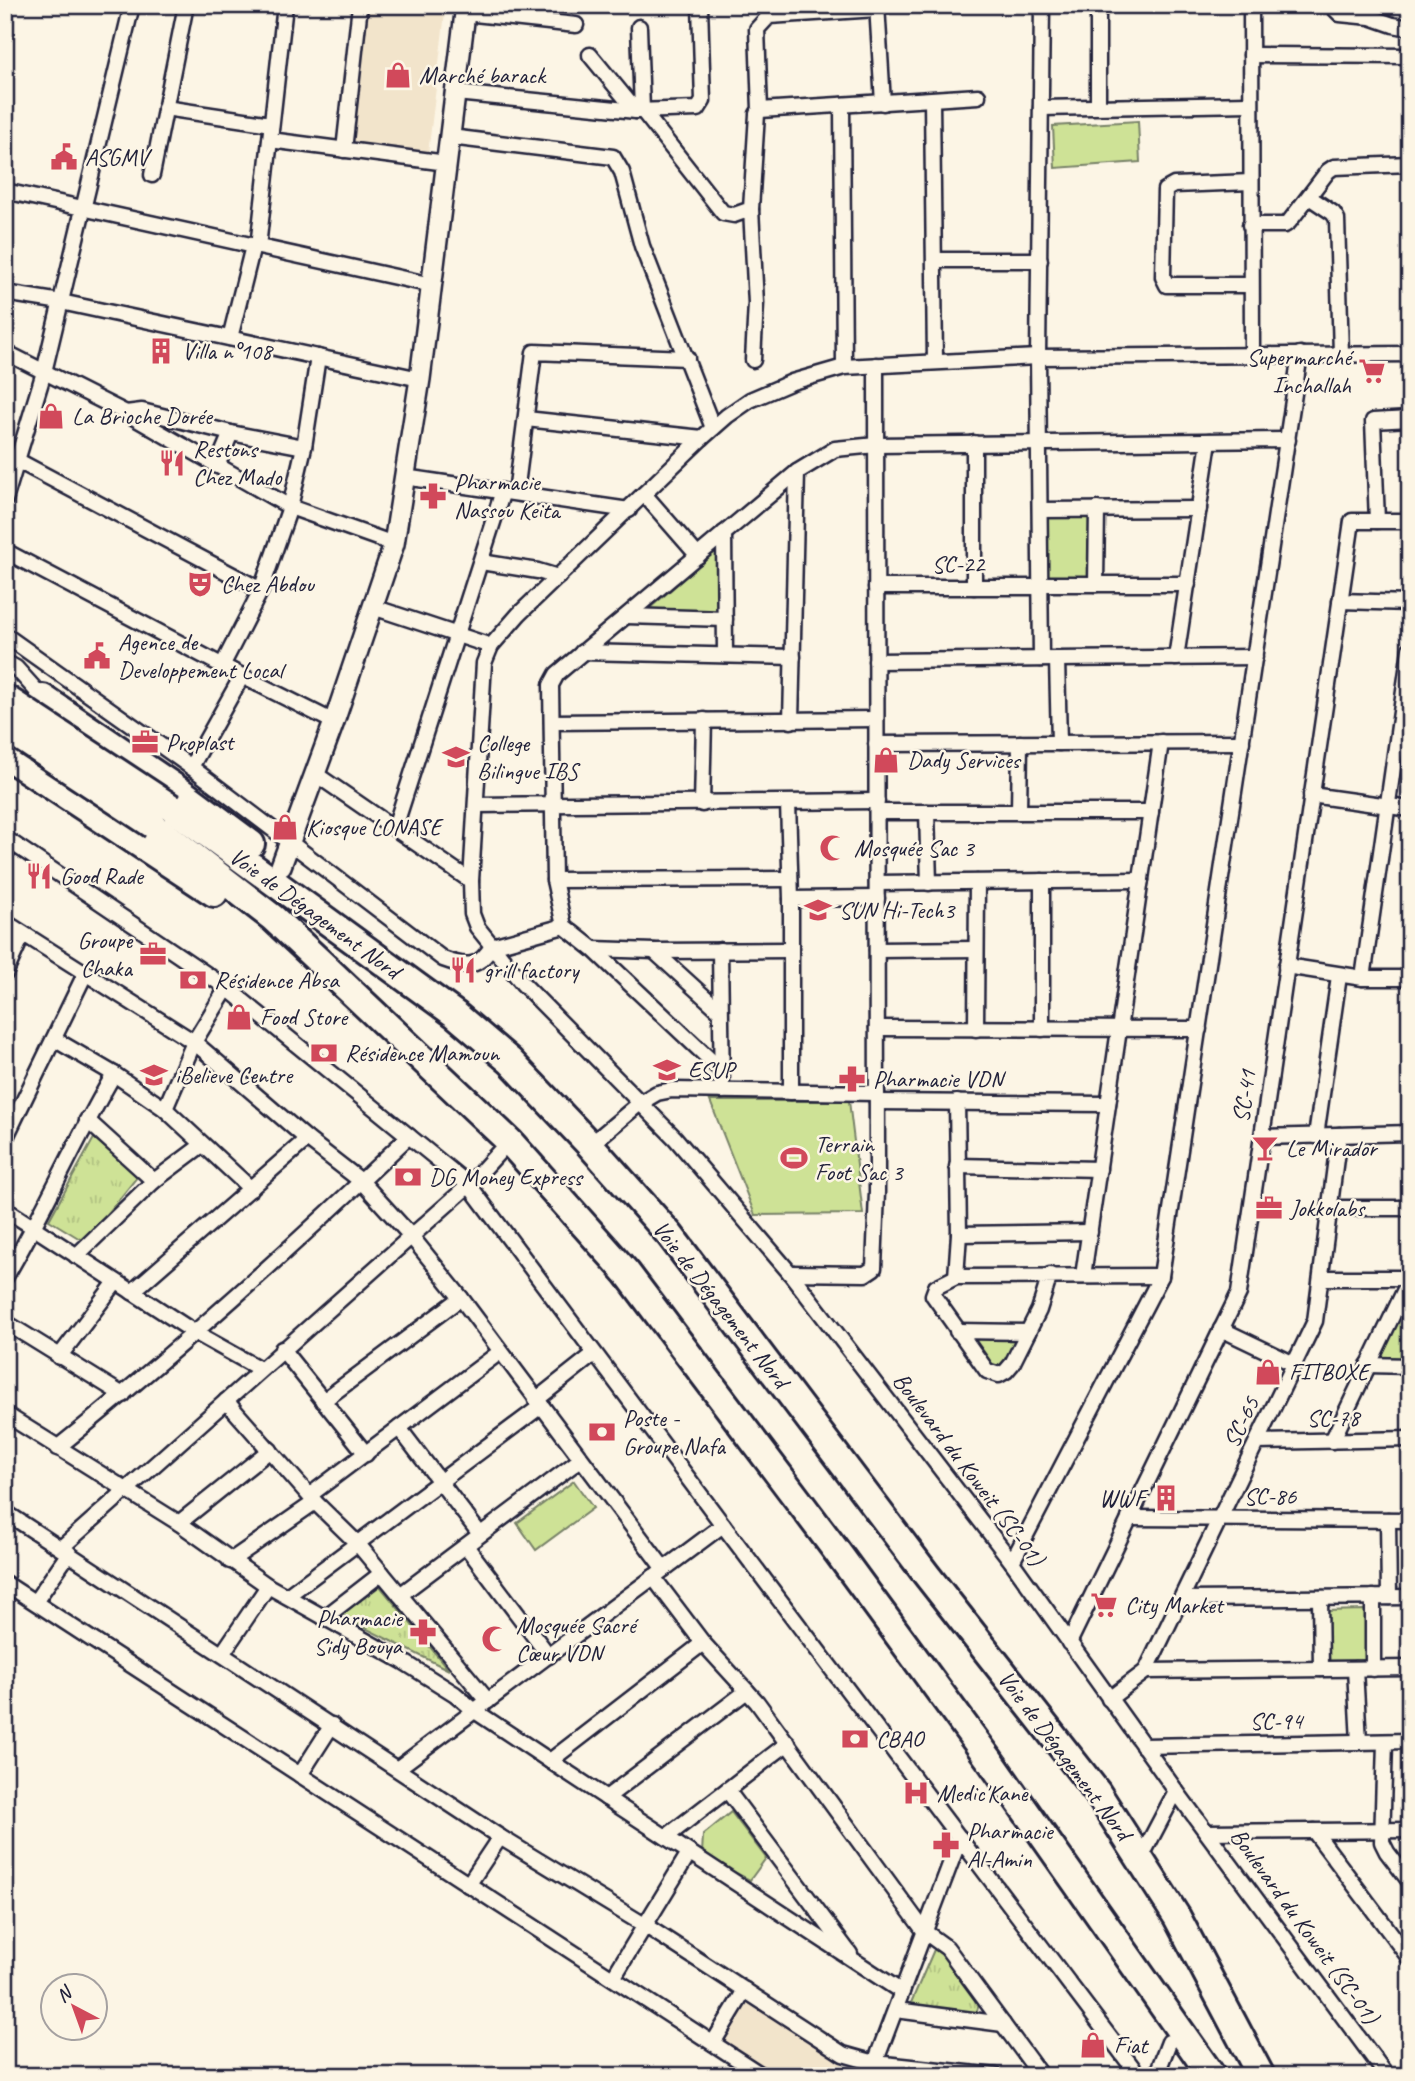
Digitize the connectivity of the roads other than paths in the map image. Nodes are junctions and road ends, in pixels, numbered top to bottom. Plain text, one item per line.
1 (132, 5) edge
2 (186, 5) edge
3 (285, 5) edge
4 (360, 5) edge
5 (700, 5) edge
6 (1042, 5) edge
7 (1098, 5) edge
8 (1251, 5) edge
9 (1331, 5) edge
10 (877, 7) edge
11 (466, 9) edge
12 (504, 11) edge
13 (576, 25) dead end
14 (639, 27) dead end
15 (1410, 28) edge
16 (590, 55) dead end
17 (1251, 55) junction
18 (1410, 56) edge
19 (456, 93) junction
20 (978, 96) dead end
21 (932, 100) junction
22 (883, 103) junction
23 (1250, 104) junction
24 (842, 106) junction
25 (1098, 106) junction
26 (165, 108) junction
27 (1041, 108) junction
28 (760, 110) junction
29 (639, 111) junction
30 (271, 124) junction
31 (450, 137) junction
32 (270, 140) junction
33 (344, 149) junction
34 (447, 163) junction
35 (1410, 164) edge
36 (152, 175) dead end
37 (1251, 182) junction
38 (5, 191) edge
39 (1309, 197) junction
40 (83, 208) junction
41 (751, 209) junction
42 (1251, 225) junction
43 (256, 246) junction
44 (935, 260) junction
45 (1040, 260) junction
46 (432, 285) junction
47 (1251, 285) junction
48 (5, 293) edge
49 (61, 302) junction
50 (230, 338) junction
51 (5, 352) edge
52 (1252, 354) junction
53 (1300, 354) junction
54 (1341, 354) junction
55 (1410, 354) edge
56 (318, 357) junction
57 (1038, 357) junction
58 (687, 358) junction
59 (753, 360) dead end
60 (935, 361) junction
61 (876, 365) junction
62 (844, 367) junction
63 (44, 372) junction
64 (420, 379) junction
65 (126, 413) junction
66 (526, 419) junction
67 (1410, 419) edge
68 (230, 433) junction
69 (708, 433) junction
70 (1287, 440) junction
71 (1209, 441) junction
72 (1039, 442) junction
73 (974, 443) junction
74 (876, 445) junction
75 (304, 447) junction
76 (11, 457) edge
77 (218, 466) junction
78 (797, 472) junction
79 (404, 477) junction
80 (510, 492) junction
81 (644, 495) junction
82 (5, 500) edge
83 (290, 507) junction
84 (1097, 509) junction
85 (1199, 509) junction
86 (629, 510) junction
87 (1040, 510) junction
88 (1377, 521) junction
89 (1410, 521) edge
90 (724, 533) junction
91 (394, 544) junction
92 (5, 551) edge
93 (698, 556) junction
94 (481, 562) junction
95 (558, 577) junction
96 (1097, 584) junction
97 (1188, 584) junction
98 (1040, 586) junction
99 (876, 587) junction
100 (974, 587) junction
101 (261, 590) junction
102 (1340, 601) junction
103 (1410, 603) edge
104 (373, 607) junction
105 (626, 616) junction
106 (725, 620) junction
107 (5, 635) edge
108 (458, 635) junction
109 (491, 646) junction
110 (1410, 649) edge
111 (582, 652) junction
112 (725, 655) junction
113 (793, 657) junction
114 (1255, 657) junction
115 (1176, 658) junction
116 (1041, 659) junction
117 (1057, 659) junction
118 (876, 661) junction
119 (5, 662) edge
120 (222, 666) junction
121 (242, 676) junction
122 (5, 698) edge
123 (43, 698) junction
124 (876, 719) junction
125 (704, 720) junction
126 (792, 721) junction
127 (334, 722) junction
128 (552, 722) junction
129 (1161, 742) junction
130 (1242, 742) junction
131 (1020, 743) junction
132 (1059, 743) junction
133 (876, 744) junction
134 (7, 748) edge
135 (191, 767) junction
136 (314, 773) junction
137 (1311, 795) junction
138 (788, 803) junction
139 (552, 804) junction
140 (702, 804) junction
141 (477, 805) junction
142 (1387, 806) junction
143 (877, 807) junction
144 (1410, 809) edge
145 (927, 812) junction
146 (1019, 812) junction
147 (1151, 812) junction
148 (162, 817) junction
149 (395, 827) junction
150 (6, 839) edge
151 (290, 841) junction
152 (281, 866) junction
153 (790, 879) junction
154 (554, 880) junction
155 (1141, 880) junction
156 (471, 881) junction
157 (1042, 881) junction
158 (977, 882) junction
159 (929, 883) junction
160 (877, 890) junction
161 (791, 899) junction
162 (6, 924) edge
163 (564, 926) junction
164 (23, 934) junction
165 (492, 946) junction
166 (593, 948) junction
167 (976, 949) junction
168 (720, 950) junction
169 (790, 950) junction
170 (877, 950) junction
171 (654, 951) junction
172 (1286, 966) junction
173 (86, 972) junction
174 (5, 974) edge
175 (1339, 976) junction
176 (1363, 978) junction
177 (1410, 978) edge
178 (227, 988) junction
179 (720, 1011) junction
180 (456, 1016) junction
181 (378, 1018) junction
182 (877, 1028) junction
183 (976, 1029) junction
184 (1042, 1029) junction
185 (1119, 1029) junction
186 (1199, 1029) junction
187 (54, 1039) junction
188 (194, 1042) junction
189 (721, 1070) junction
190 (114, 1073) junction
191 (722, 1091) junction
192 (791, 1092) junction
193 (877, 1098) junction
194 (957, 1102) junction
195 (640, 1103) junction
196 (1108, 1104) junction
197 (165, 1110) junction
198 (87, 1120) junction
199 (1410, 1133) edge
200 (1339, 1135) junction
201 (409, 1136) junction
202 (1262, 1136) junction
203 (1317, 1136) junction
204 (5, 1139) edge
205 (307, 1139) junction
206 (509, 1141) junction
207 (202, 1145) junction
208 (590, 1145) junction
209 (957, 1166) junction
210 (1099, 1169) junction
211 (154, 1181) junction
212 (361, 1181) junction
213 (469, 1185) junction
214 (251, 1189) junction
215 (1330, 1208) junction
216 (1410, 1208) edge
217 (5, 1209) edge
218 (34, 1228) junction
219 (1090, 1232) junction
220 (959, 1234) junction
221 (411, 1236) junction
222 (76, 1256) junction
223 (790, 1273) junction
224 (1050, 1275) junction
225 (1083, 1276) junction
226 (1161, 1276) junction
227 (956, 1277) junction
228 (5, 1278) edge
229 (1321, 1278) junction
230 (1410, 1278) edge
231 (116, 1282) junction
232 (132, 1292) junction
233 (461, 1298) junction
234 (5, 1322) edge
235 (1221, 1329) junction
236 (957, 1331) junction
237 (194, 1332) junction
238 (1028, 1332) junction
239 (282, 1349) junction
240 (500, 1352) junction
241 (594, 1354) junction
242 (59, 1357) junction
243 (1294, 1364) junction
244 (1368, 1365) junction
245 (1410, 1366) edge
246 (260, 1370) junction
247 (123, 1395) junction
248 (226, 1401) junction
249 (323, 1401) junction
250 (538, 1403) junction
251 (5, 1414) edge
252 (399, 1428) junction
253 (1410, 1439) edge
254 (1332, 1441) junction
255 (1256, 1442) junction
256 (57, 1448) junction
257 (270, 1450) junction
258 (366, 1454) junction
259 (581, 1459) junction
260 (439, 1480) junction
261 (124, 1491) junction
262 (313, 1498) junction
263 (5, 1512) edge
264 (1129, 1518) junction
265 (1219, 1518) junction
266 (1388, 1520) junction
267 (1410, 1520) edge
268 (179, 1523) junction
269 (723, 1525) junction
270 (480, 1534) junction
271 (357, 1543) junction
272 (466, 1546) junction
273 (65, 1550) junction
274 (230, 1561) junction
275 (1012, 1563) junction
276 (382, 1573) junction
277 (659, 1573) junction
278 (5, 1583) edge
279 (268, 1587) junction
280 (400, 1595) junction
281 (288, 1597) junction
282 (1373, 1597) junction
283 (1389, 1597) junction
284 (1410, 1597) edge
285 (1320, 1598) junction
286 (1181, 1599) junction
287 (35, 1602) junction
288 (324, 1618) junction
289 (703, 1643) junction
290 (1069, 1643) junction
291 (222, 1654) junction
292 (549, 1656) junction
293 (1410, 1668) edge
294 (1321, 1669) junction
295 (1356, 1669) junction
296 (1373, 1669) junction
297 (1146, 1671) junction
298 (747, 1691) junction
299 (1109, 1699) junction
300 (488, 1701) junction
301 (475, 1711) junction
302 (332, 1726) junction
303 (1052, 1733) junction
304 (1410, 1741) edge
305 (1359, 1742) junction
306 (1385, 1742) junction
307 (788, 1743) junction
308 (1143, 1746) junction
309 (550, 1762) junction
310 (398, 1768) junction
311 (300, 1775) junction
312 (727, 1790) junction
313 (1176, 1791) junction
314 (606, 1798) junction
315 (1382, 1830) junction
316 (1410, 1830) edge
317 (1314, 1831) junction
318 (1207, 1832) junction
319 (500, 1837) junction
320 (666, 1837) junction
321 (960, 1838) junction
322 (1146, 1848) junction
323 (690, 1853) junction
324 (1410, 1882) edge
325 (468, 1885) junction
326 (646, 1926) junction
327 (925, 1932) junction
328 (1410, 1959) edge
329 (857, 1963) junction
330 (613, 1978) junction
331 (745, 1990) junction
332 (902, 1992) junction
333 (896, 2010) junction
334 (1003, 2024) junction
335 (1176, 2039) junction
336 (713, 2043) junction
337 (875, 2063) junction
338 (763, 2076) edge
339 (996, 2076) edge
340 (1041, 2076) edge
341 (1139, 2076) edge
342 (1156, 2076) edge
343 (1192, 2076) edge
344 (1212, 2076) edge
345 (1261, 2076) edge
346 (1279, 2076) edge
347 (1387, 2076) edge

1 - 40 street
2 - 26 street
3 - 30 street
4 - 33 street
5 - 29 street
6 - 27 street
7 - 25 street
8 - 17 street
9 - 15 street
10 - 22 street
10 - 28 street
11 - 12 street
11 - 19 street
12 - 13 street
14 - 29 street
16 - 29 street
17 - 18 street
17 - 23 street
19 - 29 street
19 - 31 street
20 - 21 street
21 - 22 street
21 - 44 street
22 - 24 street
23 - 25 street
23 - 37 street
24 - 28 street
24 - 62 street
25 - 27 street
26 - 30 street
26 - 36 street
27 - 45 street
28 - 41 street
29 - 41 street
30 - 32 street
31 - 34 street
31 - 58 street
32 - 33 street
32 - 43 street
33 - 34 street
34 - 46 street
35 - 39 street
37 - 42 street
37 - 47 street
38 - 40 street
39 - 42 street
39 - 54 street
40 - 43 street
40 - 49 street
41 - 59 street
42 - 47 street
43 - 46 street
43 - 50 street
44 - 45 street
44 - 60 street
45 - 57 street
46 - 64 street
47 - 52 street
48 - 49 street
49 - 50 street
49 - 63 street
50 - 56 street
51 - 63 street
52 - 53 street
52 - 57 street
53 - 54 street
53 - 70 street
54 - 55 street
56 - 64 street
56 - 75 street
57 - 60 street
57 - 72 street
58 - 66 street
58 - 69 street
60 - 61 street
61 - 62 street
61 - 74 street
62 - 69 street
63 - 65 street
63 - 76 street
64 - 79 street
65 - 68 street
65 - 77 street
66 - 69 street
66 - 80 street
67 - 88 street
68 - 75 street
68 - 77 street
69 - 81 street
70 - 71 street
70 - 114 street
71 - 72 street
71 - 85 street
72 - 73 street
72 - 87 street
73 - 74 street
73 - 100 street
74 - 78 street
74 - 99 street
75 - 83 street
76 - 82 street
76 - 101 street
77 - 83 street
78 - 90 street
78 - 113 street
79 - 80 street
79 - 91 street
80 - 86 street
80 - 94 street
81 - 86 street
81 - 93 street
83 - 91 street
83 - 101 street
84 - 85 street
84 - 87 street
84 - 96 street
85 - 97 street
86 - 95 street
87 - 98 street
88 - 89 street
88 - 102 street, SC-41
90 - 93 street
90 - 106 street
91 - 104 street
92 - 120 street
93 - 105 street
94 - 95 street
94 - 108 street
95 - 109 street
96 - 97 street, SC-22
96 - 98 street, SC-22
97 - 115 street
98 - 100 street, SC-22
98 - 116 street
99 - 100 street, SC-22
99 - 118 street
101 - 120 street
102 - 103 street
102 - 137 street, SC-41
104 - 108 street
104 - 127 street
105 - 106 street
105 - 111 street
106 - 112 street
107 - 135 street
108 - 109 street
108 - 149 street
109 - 141 street
110 - 142 street
111 - 112 street
111 - 128 street
112 - 113 street
113 - 126 street
114 - 115 street
114 - 130 street
115 - 117 street
116 - 117 street
116 - 118 street
117 - 132 street
118 - 124 street
119 - 123 street
120 - 121 street
121 - 127 street
121 - 135 street
122 - 148 highway, Voie de Dégagement Nord, bridge
123 - 134 street
123 - 152 highway
124 - 126 street
124 - 133 street
125 - 126 street
125 - 128 street
125 - 140 street
127 - 136 street
128 - 139 street
129 - 130 street
129 - 132 street
129 - 147 street
130 - 186 street
131 - 132 street
131 - 133 street
131 - 146 street
133 - 143 street
134 - 148 highway, Voie de Dégagement Nord, bridge
134 - 181 highway
135 - 151 street
136 - 149 street
136 - 151 street
137 - 142 street
137 - 172 street, SC-41
138 - 140 street
138 - 143 street
138 - 153 street
139 - 140 street
139 - 141 street
139 - 154 street
141 - 156 street
142 - 144 street
142 - 176 street
143 - 145 street
143 - 160 street
145 - 146 street
145 - 159 street
146 - 147 street
147 - 155 street
148 - 180 highway, Voie de Dégagement Nord
148 - 181 highway, Voie de Dégagement Nord
149 - 156 street
150 - 178 street
151 - 152 street
151 - 165 street
152 - 180 highway
153 - 154 street
153 - 161 street
154 - 163 street
155 - 157 street
155 - 185 street
156 - 165 street, Boulevard du Koweit (SC-01)
157 - 158 street
157 - 184 street
158 - 159 street
158 - 167 street
159 - 160 street
160 - 161 street
160 - 170 street
161 - 169 street
162 - 164 street
163 - 165 street
163 - 166 street
164 - 173 street
164 - 174 street
165 - 195 street, Boulevard du Koweit (SC-01)
166 - 171 street
166 - 189 street
167 - 170 street
167 - 183 street
168 - 169 street
168 - 171 street
168 - 179 street
169 - 192 street
170 - 182 street
171 - 179 street
172 - 175 street
172 - 202 street, SC-41
173 - 187 street
173 - 188 street
175 - 176 street
175 - 203 street
176 - 177 street
178 - 188 street
178 - 201 street
179 - 189 street
180 - 208 highway, Voie de Dégagement Nord
181 - 206 highway, Voie de Dégagement Nord
182 - 183 street
182 - 193 street
183 - 184 street
184 - 185 street
185 - 186 street
185 - 196 street
186 - 226 street
187 - 190 street
187 - 204 street
188 - 197 street
188 - 205 street
189 - 191 street
190 - 197 street
190 - 198 street
191 - 192 street
191 - 195 street
192 - 193 street
193 - 194 street
193 - 223 street
194 - 196 street
194 - 209 street
195 - 208 street
195 - 223 street, Boulevard du Koweit (SC-01)
196 - 210 street
197 - 207 street
198 - 211 street
198 - 218 street
199 - 200 street
200 - 203 street
200 - 215 street, SC-65
201 - 212 street
201 - 213 street
202 - 203 street
202 - 235 street, SC-41
205 - 212 street
205 - 214 street
206 - 213 street
206 - 335 highway, Voie de Dégagement Nord
207 - 211 street
207 - 214 street
208 - 303 highway, Voie de Dégagement Nord
209 - 210 street
209 - 220 street
210 - 219 street
211 - 222 street
212 - 221 street
212 - 237 street
213 - 221 street
213 - 241 street
214 - 232 street
215 - 216 street
215 - 229 street, SC-65
217 - 218 street
218 - 222 street
218 - 228 street
219 - 220 street
219 - 225 street
220 - 227 street
221 - 233 street
221 - 239 street
222 - 231 street
223 - 275 street, Boulevard du Koweit (SC-01)
224 - 225 street
224 - 227 street
224 - 238 street
225 - 226 street
226 - 275 street
227 - 236 street
229 - 230 street
229 - 243 street, SC-65
230 - 244 street
231 - 232 street
231 - 242 street
232 - 237 street
233 - 240 street
233 - 249 street
234 - 242 street
235 - 243 street
235 - 264 street, SC-41
236 - 238 street
236 - 238 street
237 - 246 street
237 - 247 street
239 - 246 street
239 - 249 street
240 - 250 street
240 - 252 street
241 - 250 street
241 - 269 street
242 - 247 street
243 - 255 street, SC-65
244 - 245 street
244 - 254 street
246 - 248 street
247 - 256 street
248 - 257 street
248 - 261 street
249 - 258 street
250 - 259 street
250 - 260 street
251 - 256 street
252 - 258 street
252 - 260 street
253 - 254 street, SC-78
254 - 255 street, SC-78
255 - 265 street, SC-65
256 - 261 street
257 - 262 street
257 - 268 street
258 - 262 street
259 - 270 street
259 - 277 street
260 - 270 street
260 - 271 street
261 - 268 street
261 - 273 street
262 - 271 street
262 - 274 street
263 - 273 street
264 - 265 street, SC-86
264 - 290 street, SC-41
265 - 266 street, SC-86
265 - 286 street, SC-65
266 - 267 street, SC-86
266 - 283 street
268 - 274 street
269 - 277 street
269 - 321 street
270 - 272 street
271 - 276 street
271 - 281 street
272 - 280 street
272 - 292 street
273 - 287 street
273 - 291 street
274 - 279 street
275 - 290 street, Boulevard du Koweit (SC-01)
276 - 280 street
276 - 288 street
277 - 289 street
277 - 292 street
278 - 287 street
279 - 281 street
279 - 291 street
280 - 300 street
281 - 288 street
282 - 283 street
282 - 285 street
282 - 296 street
283 - 284 street
285 - 286 street
285 - 294 street
286 - 297 street, SC-65
287 - 311 street
288 - 301 street
289 - 298 street
289 - 309 street
290 - 299 street, Boulevard du Koweit (SC-01)
291 - 302 street
292 - 300 street
293 - 296 street
294 - 295 street
294 - 297 street
295 - 296 street
295 - 305 street
297 - 299 street, SC-65
298 - 307 street
298 - 314 street
299 - 308 street, Boulevard du Koweit (SC-01)
300 - 301 street
301 - 309 street
301 - 310 street
302 - 310 street
302 - 311 street
303 - 322 highway
303 - 345 highway, Voie de Dégagement Nord
304 - 306 street, SC-94
305 - 306 street, SC-94
305 - 308 street, SC-94
306 - 315 street
307 - 312 street
307 - 327 street
308 - 313 street, Boulevard du Koweit (SC-01)
309 - 314 street
310 - 319 street
311 - 325 street
312 - 320 street
312 - 329 street
313 - 318 street, Boulevard du Koweit (SC-01)
313 - 322 street
314 - 320 street
315 - 316 street
315 - 317 street
315 - 324 street
317 - 318 street
317 - 328 street
318 - 347 street, Boulevard du Koweit (SC-01)
319 - 325 street
319 - 326 street
320 - 323 street
321 - 327 street
321 - 341 street
322 - 346 highway
323 - 326 street
323 - 329 street
325 - 330 street
326 - 330 street
326 - 331 street
327 - 332 street
327 - 334 street
329 - 332 street
330 - 336 street
331 - 336 street
331 - 337 street
332 - 333 street
333 - 334 street
333 - 337 street
334 - 340 street
335 - 342 street
335 - 343 highway
335 - 344 highway, Voie de Dégagement Nord
336 - 338 street
337 - 339 street

